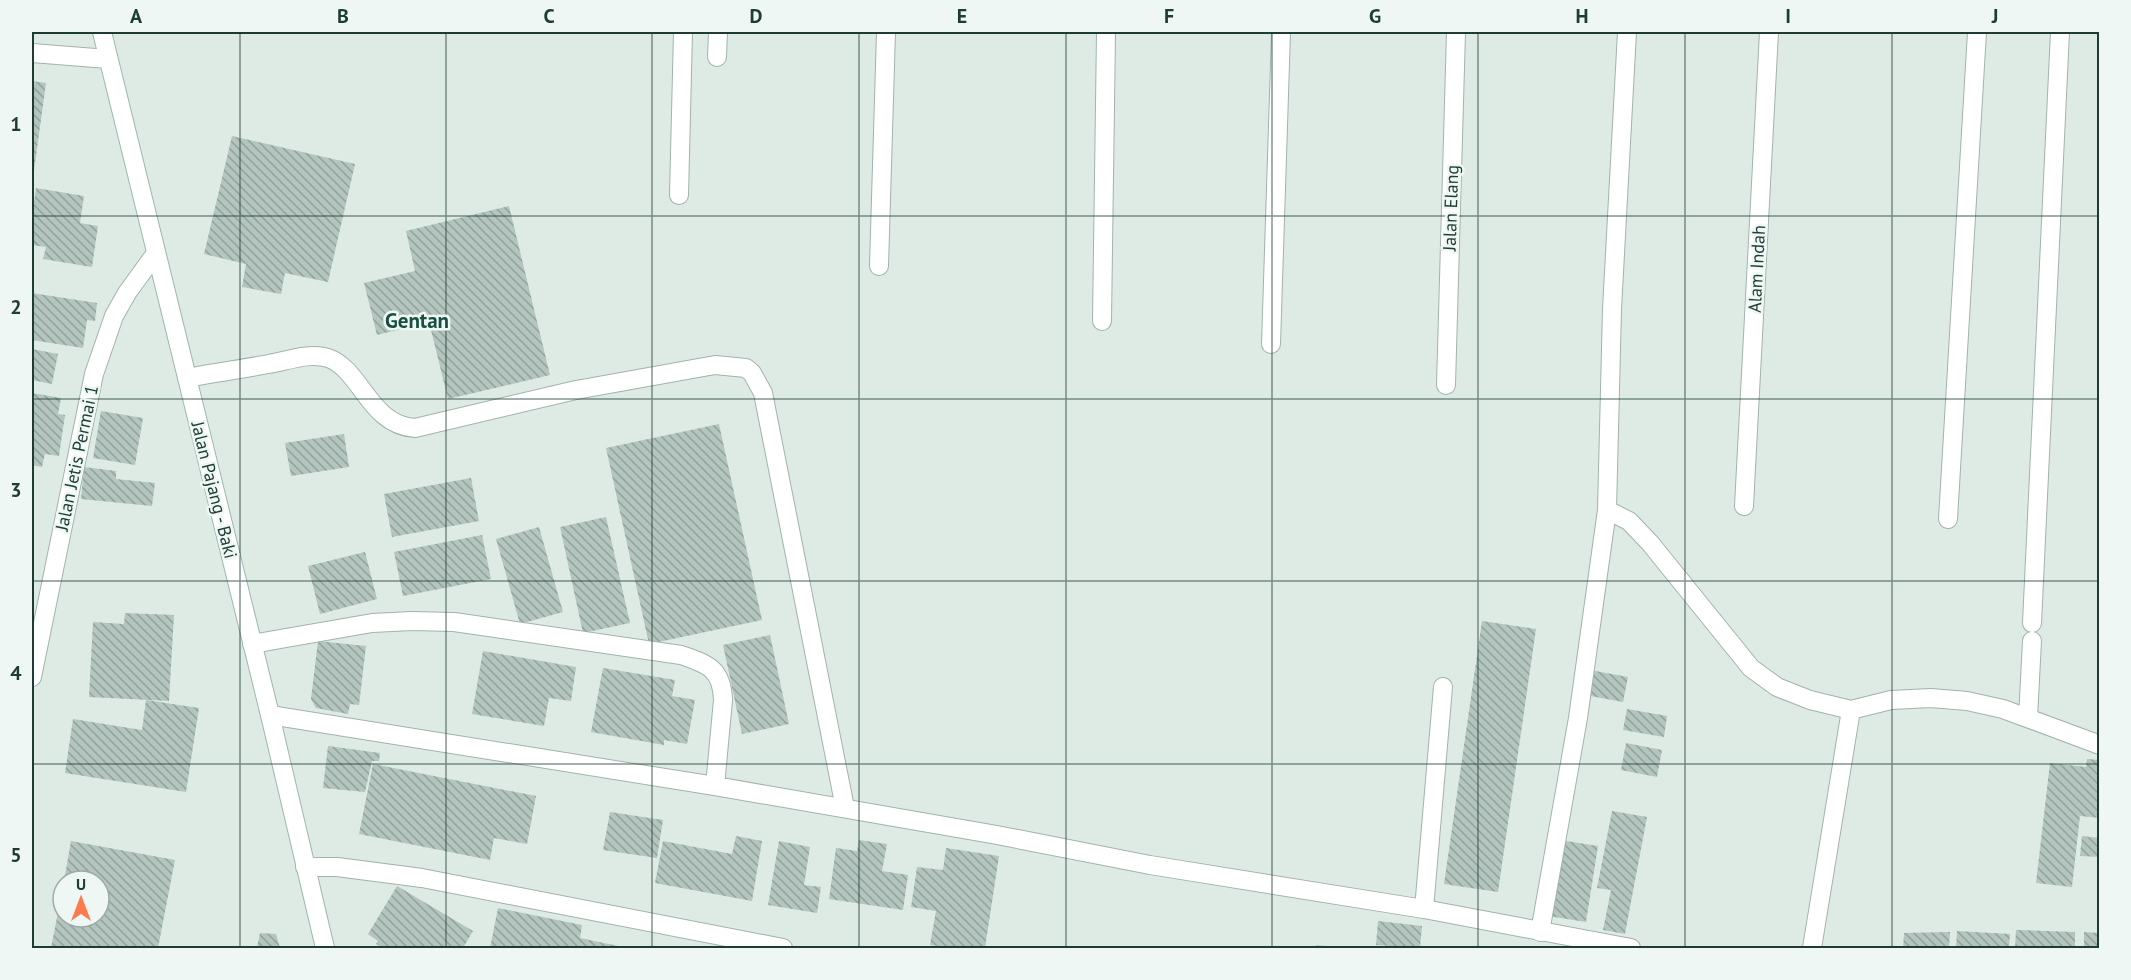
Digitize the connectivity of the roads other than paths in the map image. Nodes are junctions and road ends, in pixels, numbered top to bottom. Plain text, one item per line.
1 (102, 32) edge
2 (683, 32) edge
3 (718, 32) edge
4 (886, 32) edge
5 (1106, 32) edge
6 (1281, 32) edge
7 (1456, 32) edge
8 (1627, 32) edge
9 (1769, 32) edge
10 (1977, 32) edge
11 (2060, 32) edge
12 (32, 53) edge
13 (717, 57) dead end
14 (108, 59) junction
15 (680, 195) dead end
16 (156, 253) junction
17 (879, 266) dead end
18 (1102, 321) dead end
19 (1271, 344) dead end
20 (187, 378) junction
21 (1446, 385) dead end
22 (1744, 506) dead end
23 (1607, 510) junction
24 (1948, 519) dead end
25 (252, 644) junction
26 (32, 677) edge
27 (1443, 687) dead end
28 (1851, 710) junction
29 (270, 715) junction
30 (2028, 718) junction
31 (2100, 745) edge
32 (715, 786) junction
33 (845, 808) junction
34 (303, 860) junction
35 (1424, 909) junction
36 (1540, 932) junction
37 (325, 948) edge
38 (783, 948) edge
39 (1630, 948) edge
40 (1812, 948) edge

1 - 14 street, Jalan Pajang - Baki
2 - 15 street
3 - 13 street
4 - 17 street
5 - 18 street
6 - 19 street
7 - 21 street, Jalan Elang
8 - 23 street
9 - 22 street, Alam Indah
10 - 24 street
11 - 30 street
12 - 14 street
14 - 16 street, Jalan Pajang - Baki
16 - 20 street, Jalan Pajang - Baki
16 - 26 street, Jalan Jetis Permai 1
20 - 25 street, Jalan Pajang - Baki
20 - 33 street
23 - 28 street
23 - 36 street
25 - 29 street, Jalan Pajang - Baki
25 - 32 street
27 - 35 street
28 - 30 street
28 - 40 street
29 - 32 street
29 - 34 street, Jalan Pajang - Baki
30 - 31 street
32 - 33 street
33 - 35 street
34 - 37 street, Jalan Pajang - Baki
34 - 38 street
35 - 36 street
36 - 39 street

